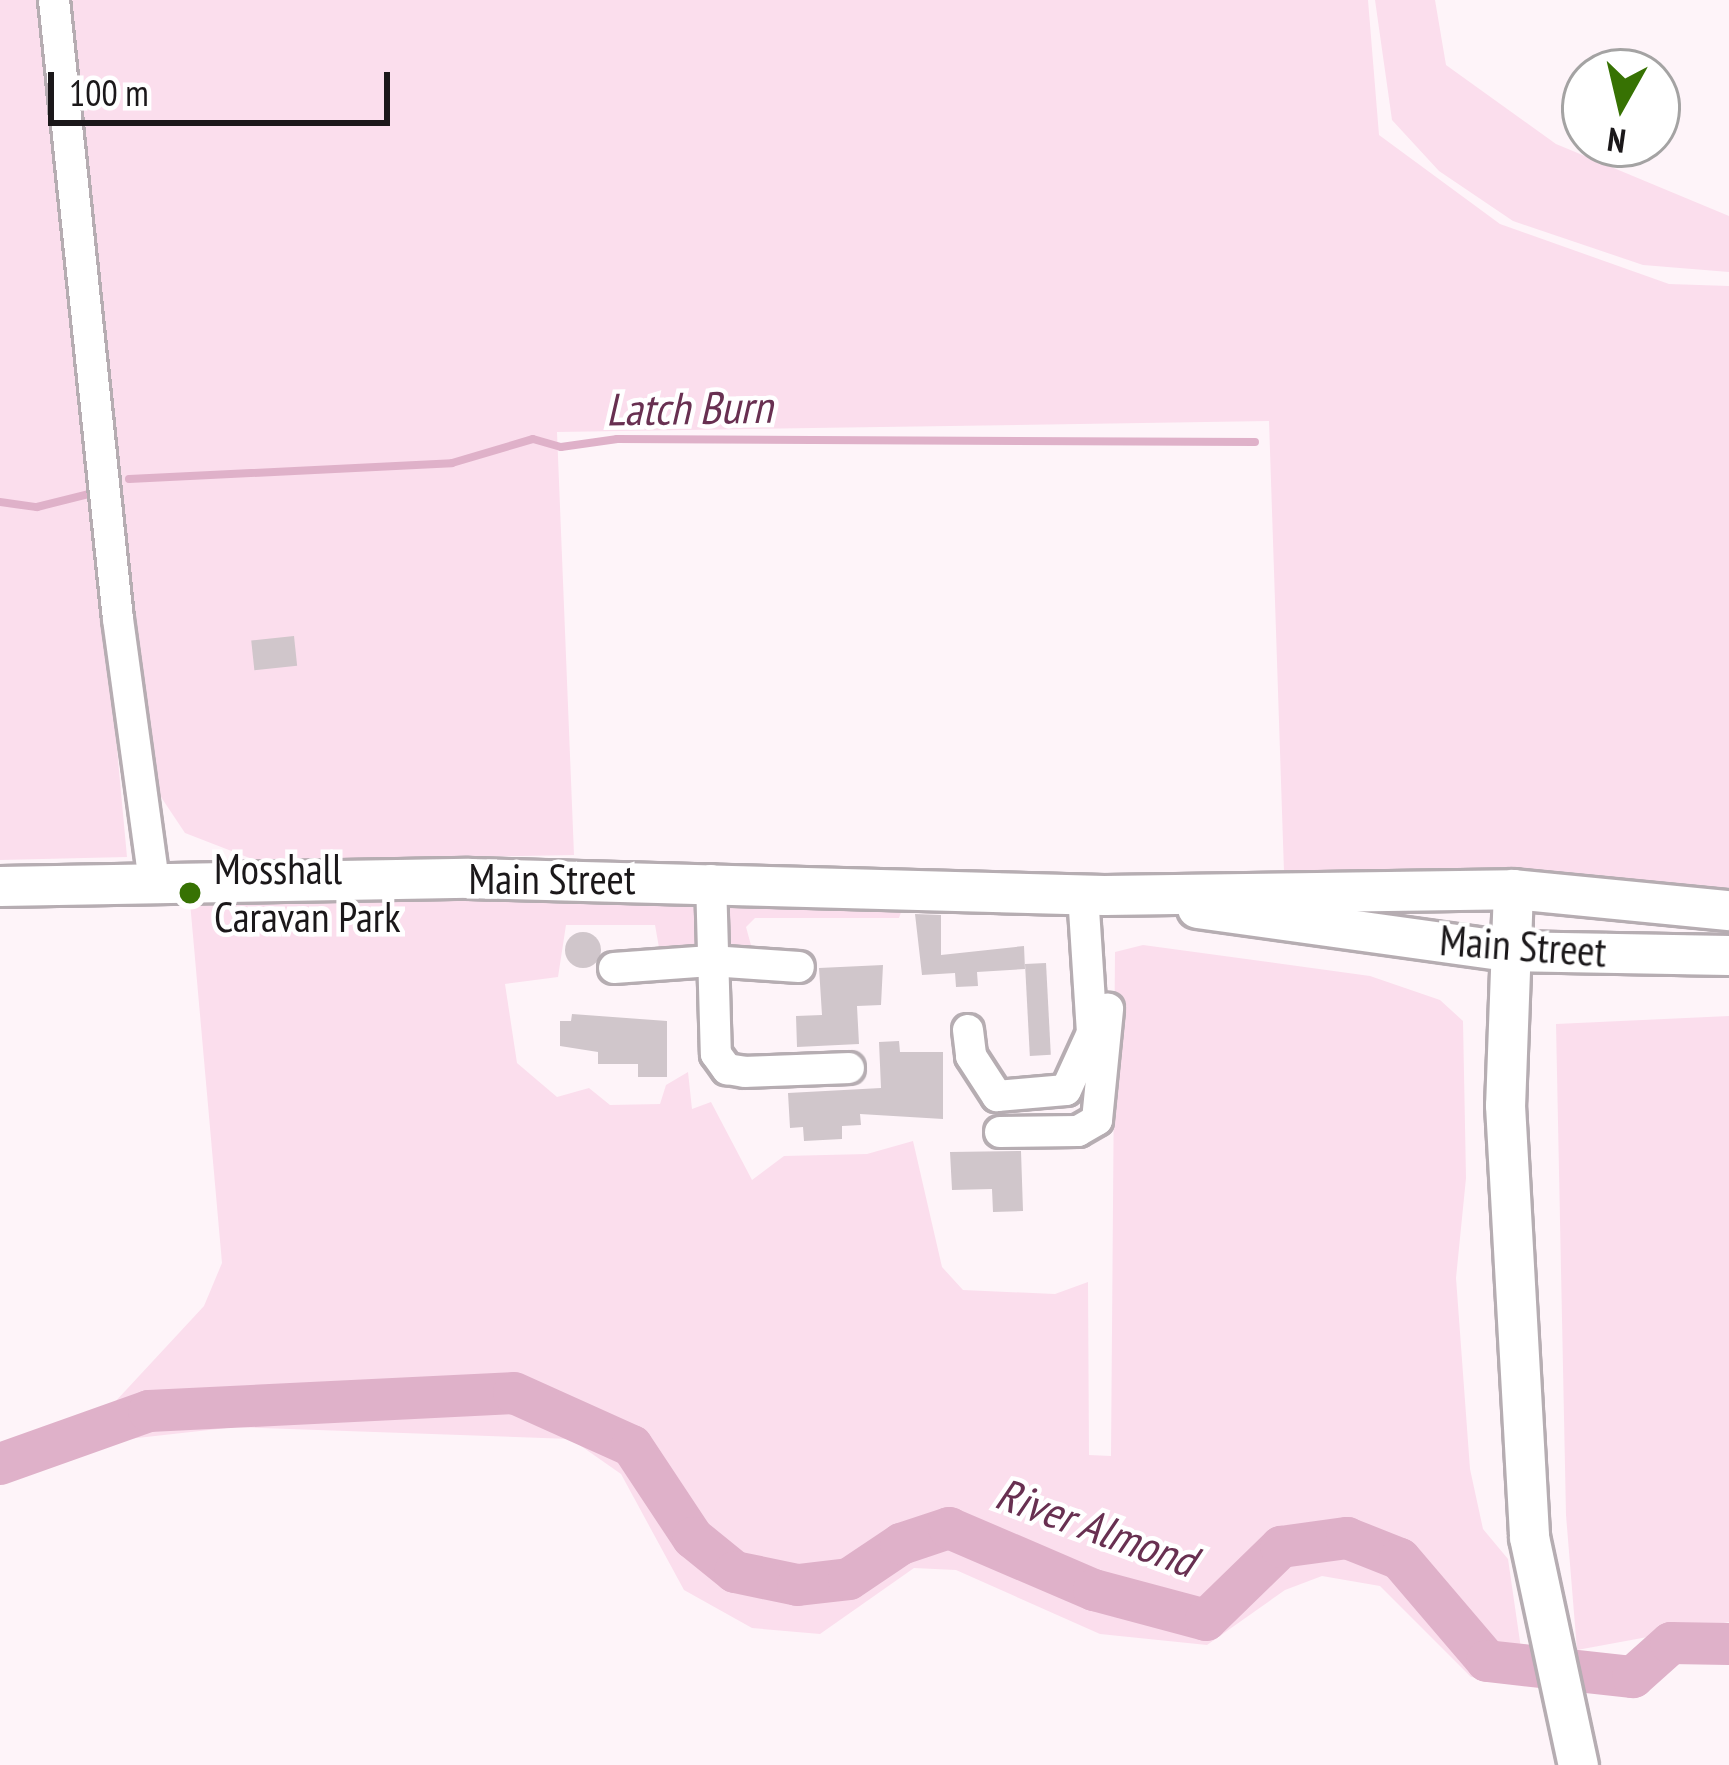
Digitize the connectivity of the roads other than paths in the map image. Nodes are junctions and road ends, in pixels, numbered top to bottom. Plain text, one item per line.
1 (54, 0) edge
2 (711, 880) junction
3 (154, 882) junction
4 (0, 886) edge
5 (1094, 895) junction
6 (1729, 910) edge
7 (1509, 920) junction
8 (1729, 955) edge
9 (711, 961) junction
10 (799, 967) dead end
11 (614, 968) dead end
12 (964, 1030) dead end
13 (849, 1068) dead end
14 (1000, 1132) dead end
15 (1578, 1765) edge

1 - 3 lane
2 - 3 main road, Main Street
2 - 5 main road, Main Street
2 - 9 lane
3 - 4 main road, Main Street
5 - 7 main road, Main Street
5 - 7 main road, Main Street
5 - 12 lane
5 - 14 lane
6 - 7 main road, Main Street
7 - 8 main road, Main Street
7 - 15 main road
9 - 10 lane
9 - 11 lane
9 - 13 lane

